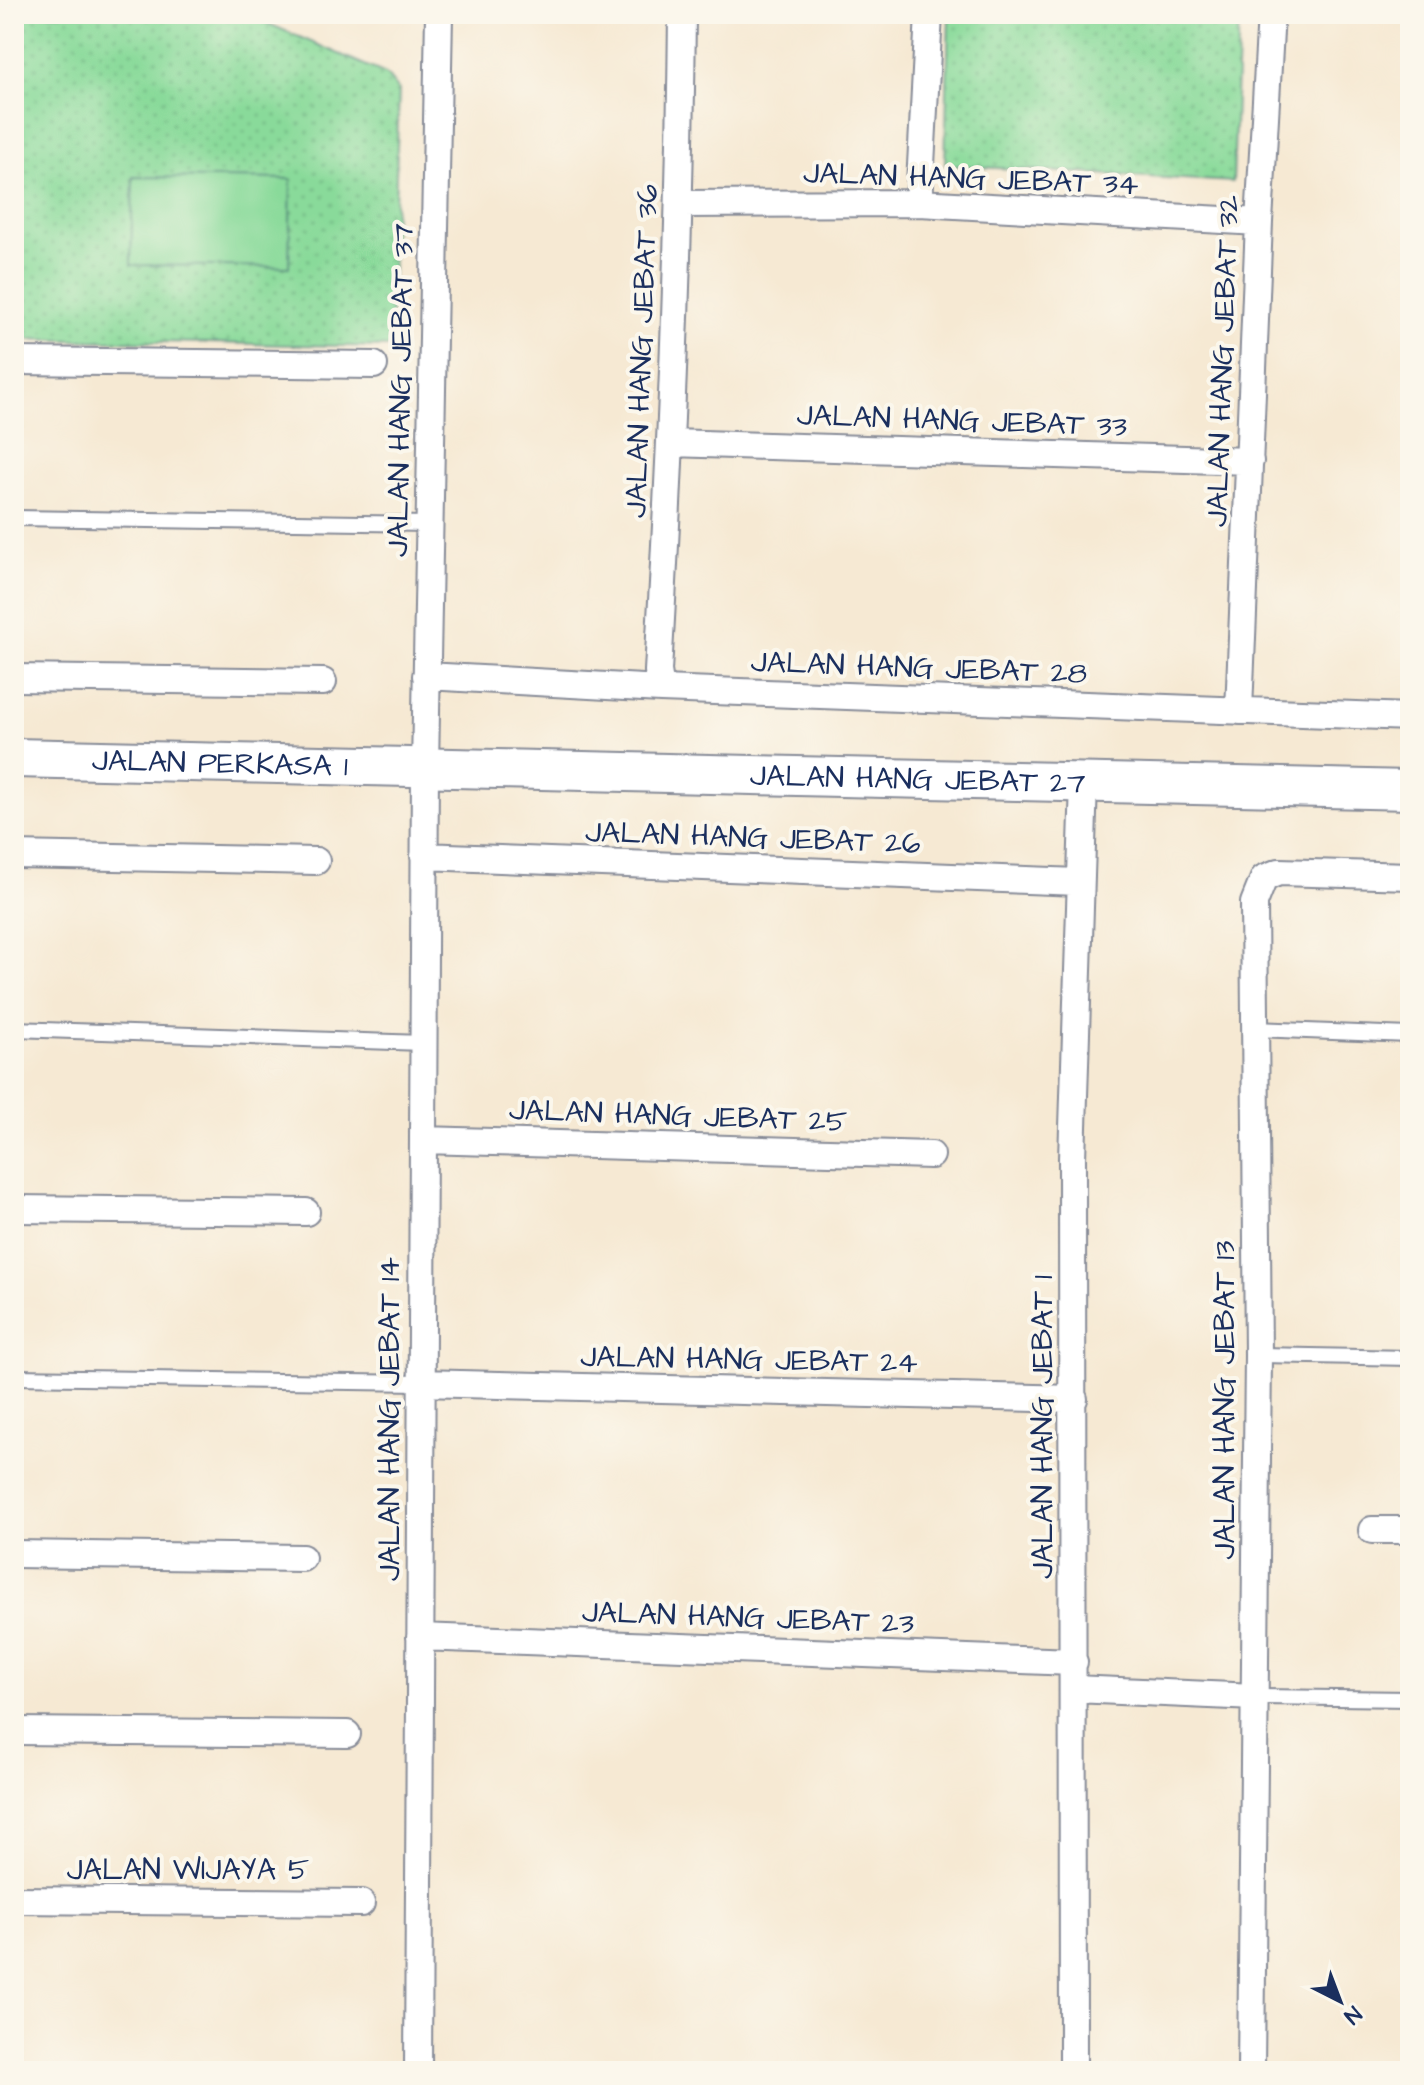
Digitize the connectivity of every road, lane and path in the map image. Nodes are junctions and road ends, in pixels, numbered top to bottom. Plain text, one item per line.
1 (439, 14) edge
2 (682, 14) edge
3 (929, 14) edge
4 (1271, 14) edge
5 (919, 203) junction
6 (680, 204) junction
7 (1259, 222) junction
8 (14, 361) edge
9 (374, 365) dead end
10 (671, 443) junction
11 (1250, 461) junction
12 (14, 518) edge
13 (429, 524) junction
14 (426, 676) junction
15 (14, 678) edge
16 (323, 682) dead end
17 (661, 689) junction
18 (1239, 711) junction
19 (1410, 717) edge
20 (14, 758) edge
21 (425, 767) junction
22 (1084, 782) junction
23 (1410, 790) edge
24 (14, 855) edge
25 (424, 856) junction
26 (316, 861) dead end
27 (1410, 876) edge
28 (1079, 882) junction
29 (14, 1029) edge
30 (1254, 1029) junction
31 (1410, 1035) edge
32 (423, 1043) junction
33 (423, 1140) junction
34 (931, 1155) dead end
35 (14, 1209) edge
36 (306, 1212) dead end
37 (1258, 1355) junction
38 (1410, 1358) edge
39 (14, 1377) edge
40 (421, 1383) junction
41 (1074, 1399) junction
42 (1372, 1530) dead end
43 (1410, 1530) edge
44 (14, 1554) edge
45 (302, 1558) dead end
46 (420, 1637) junction
47 (1074, 1662) junction
48 (1074, 1689) junction
49 (1255, 1697) junction
50 (1410, 1699) edge
51 (14, 1731) edge
52 (347, 1734) dead end
53 (14, 1900) edge
54 (361, 1903) dead end
55 (418, 2071) edge
56 (1073, 2071) edge
57 (1251, 2071) edge

1 - 13 street, JALAN HANG JEBAT 37
2 - 6 street, JALAN HANG JEBAT 36
3 - 5 street
4 - 7 street, JALAN HANG JEBAT 32
5 - 6 street, JALAN HANG JEBAT 34
5 - 7 street, JALAN HANG JEBAT 34
6 - 10 street, JALAN HANG JEBAT 36
7 - 11 street, JALAN HANG JEBAT 32
8 - 9 street
10 - 11 street, JALAN HANG JEBAT 33
10 - 17 street, JALAN HANG JEBAT 36
11 - 18 street, JALAN HANG JEBAT 32
12 - 13 lane
13 - 14 street, JALAN HANG JEBAT 37
14 - 17 street, JALAN HANG JEBAT 28
14 - 21 street, JALAN HANG JEBAT 37
15 - 16 street
17 - 18 street, JALAN HANG JEBAT 28
18 - 19 street, JALAN HANG JEBAT 28
20 - 21 street, JALAN PERKASA 1
21 - 22 street, JALAN HANG JEBAT 27
21 - 25 street, JALAN HANG JEBAT 14
22 - 23 street, JALAN HANG JEBAT 27
22 - 28 street, JALAN HANG JEBAT 1
24 - 26 street
25 - 28 street, JALAN HANG JEBAT 26
25 - 32 street, JALAN HANG JEBAT 14
27 - 30 street, JALAN HANG JEBAT 13
28 - 41 street, JALAN HANG JEBAT 1
29 - 32 lane
30 - 31 lane
30 - 37 street, JALAN HANG JEBAT 13
32 - 33 street, JALAN HANG JEBAT 14
33 - 34 street, JALAN HANG JEBAT 25
33 - 40 street, JALAN HANG JEBAT 14
35 - 36 street
37 - 38 lane
37 - 49 street, JALAN HANG JEBAT 13
39 - 40 lane
40 - 41 street, JALAN HANG JEBAT 24
40 - 46 street, JALAN HANG JEBAT 14
41 - 47 street, JALAN HANG JEBAT 1
42 - 43 street
44 - 45 street
46 - 47 street, JALAN HANG JEBAT 23
46 - 55 street, JALAN HANG JEBAT 14
47 - 48 street, JALAN HANG JEBAT 1
48 - 49 street
48 - 56 street, JALAN HANG JEBAT 1
49 - 50 lane
49 - 57 street, JALAN HANG JEBAT 13
51 - 52 street
53 - 54 street, JALAN WIJAYA 5

